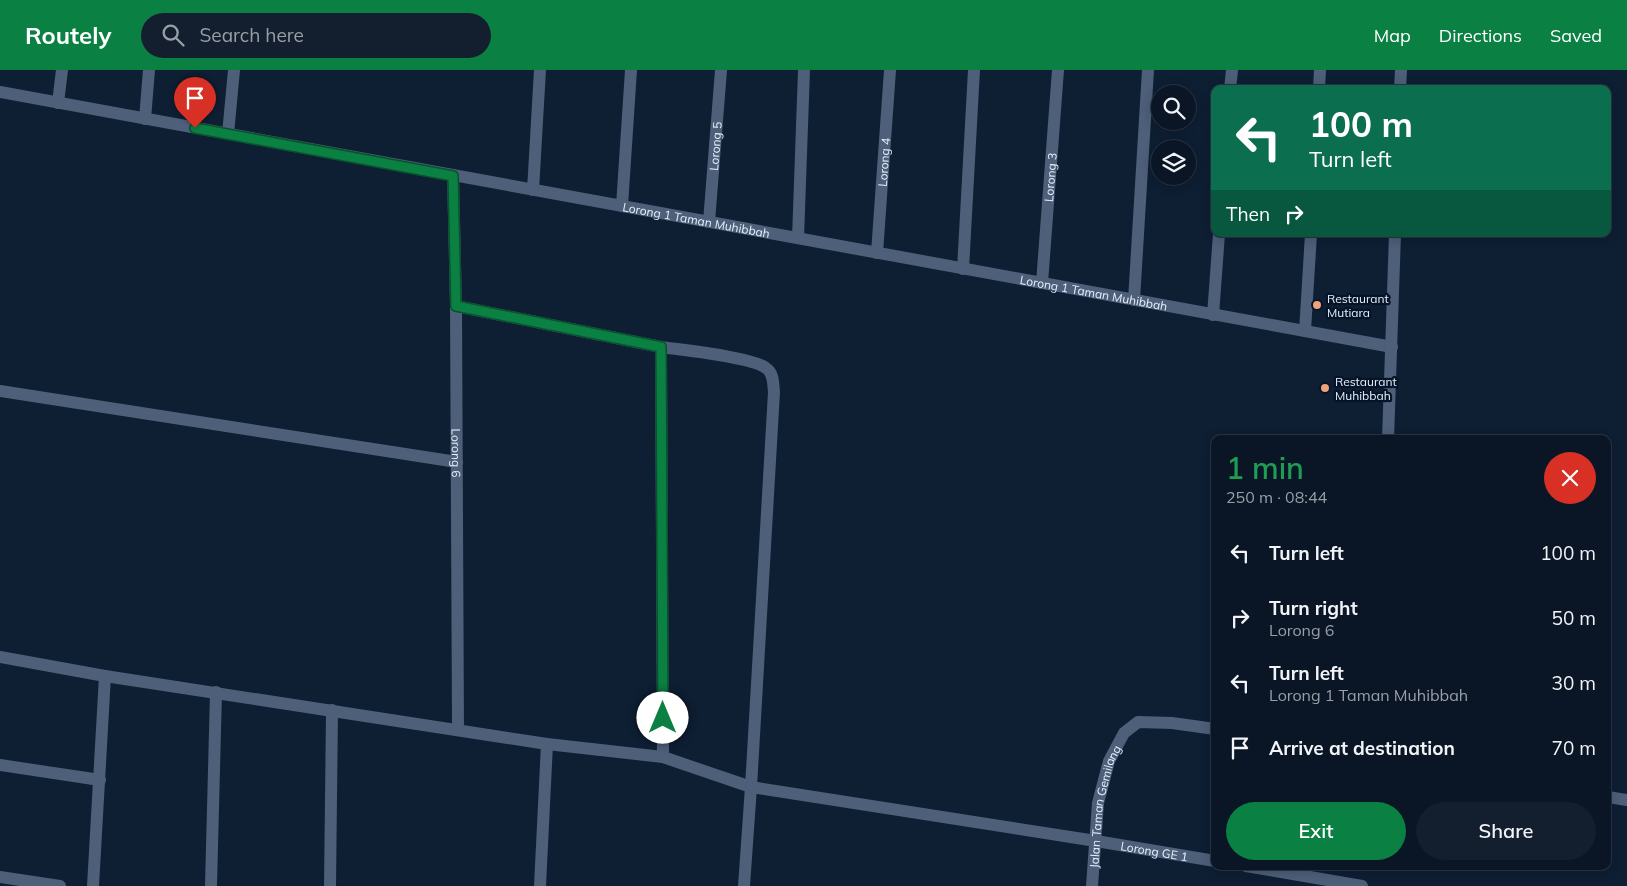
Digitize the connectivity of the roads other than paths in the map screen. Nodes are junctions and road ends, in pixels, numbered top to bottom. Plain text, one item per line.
1 (62, 70) edge
2 (150, 70) edge
3 (234, 70) edge
4 (540, 70) edge
5 (631, 70) edge
6 (721, 70) edge
7 (804, 70) edge
8 (890, 70) edge
9 (974, 70) edge
10 (1058, 70) edge
11 (1148, 70) edge
12 (1232, 70) edge
13 (1320, 70) edge
14 (1401, 70) edge
15 (1230, 85) edge
16 (1319, 85) edge
17 (1400, 85) edge
18 (0, 92) edge
19 (58, 103) junction
20 (145, 119) junction
21 (228, 134) junction
22 (453, 176) junction
23 (533, 190) junction
24 (622, 206) junction
25 (710, 222) junction
26 (1220, 237) edge
27 (1311, 237) edge
28 (1396, 237) edge
29 (798, 238) junction
30 (877, 253) junction
31 (963, 269) junction
32 (1042, 283) junction
33 (1134, 300) junction
34 (456, 306) junction
35 (1213, 314) junction
36 (1305, 331) junction
37 (661, 347) junction
38 (1392, 347) junction
39 (0, 391) edge
40 (1388, 435) edge
41 (457, 462) junction
42 (0, 657) edge
43 (105, 676) junction
44 (216, 692) junction
45 (332, 710) junction
46 (1211, 729) edge
47 (458, 730) junction
48 (547, 744) junction
49 (663, 757) junction
50 (0, 766) edge
51 (100, 780) junction
52 (751, 787) junction
53 (1611, 797) edge
54 (1627, 800) edge
55 (1096, 841) junction
56 (1211, 860) edge
57 (1269, 870) edge
58 (0, 878) edge
59 (60, 886) edge
60 (93, 886) edge
61 (211, 886) edge
62 (330, 886) edge
63 (540, 886) edge
64 (744, 886) edge
65 (1092, 886) edge
66 (1362, 886) edge

1 - 19 street
2 - 20 street
3 - 21 street
4 - 23 street
5 - 24 street
6 - 25 street, Lorong 5
7 - 29 street
8 - 30 street, Lorong 4
9 - 31 street
10 - 32 street, Lorong 3
11 - 33 street
12 - 15 street
13 - 16 street
14 - 17 street
18 - 19 street, Lorong 1 Taman Muhibbah
19 - 20 street, Lorong 1 Taman Muhibbah
20 - 21 street, Lorong 1 Taman Muhibbah
21 - 22 street, Lorong 1 Taman Muhibbah
22 - 23 street, Lorong 1 Taman Muhibbah
22 - 34 street, Lorong 6
23 - 24 street, Lorong 1 Taman Muhibbah
24 - 25 street, Lorong 1 Taman Muhibbah
25 - 29 street, Lorong 1 Taman Muhibbah
26 - 35 street
27 - 36 street
28 - 38 street
29 - 30 street, Lorong 1 Taman Muhibbah
30 - 31 street, Lorong 1 Taman Muhibbah
31 - 32 street, Lorong 1 Taman Muhibbah
32 - 33 street, Lorong 1 Taman Muhibbah
33 - 35 street, Lorong 1 Taman Muhibbah
34 - 37 street
34 - 41 street, Lorong 6
35 - 36 street, Lorong 1 Taman Muhibbah
36 - 38 street, Lorong 1 Taman Muhibbah
37 - 49 street
37 - 52 street
38 - 40 street
39 - 41 street
41 - 47 street, Lorong 6
42 - 43 street, Lorong GE 1
43 - 44 street, Lorong GE 1
43 - 51 street
44 - 45 street, Lorong GE 1
44 - 61 street
45 - 47 street, Lorong GE 1
45 - 62 street
46 - 55 street, Jalan Taman Gemilang
47 - 48 street, Lorong GE 1
48 - 49 street, Lorong GE 1
48 - 63 street
49 - 52 street, Lorong GE 1
50 - 51 street
51 - 60 street
52 - 55 street, Lorong GE 1
52 - 64 street
53 - 54 street
55 - 56 street, Lorong GE 1
55 - 65 street, Jalan Taman Gemilang
57 - 66 street
58 - 59 street

